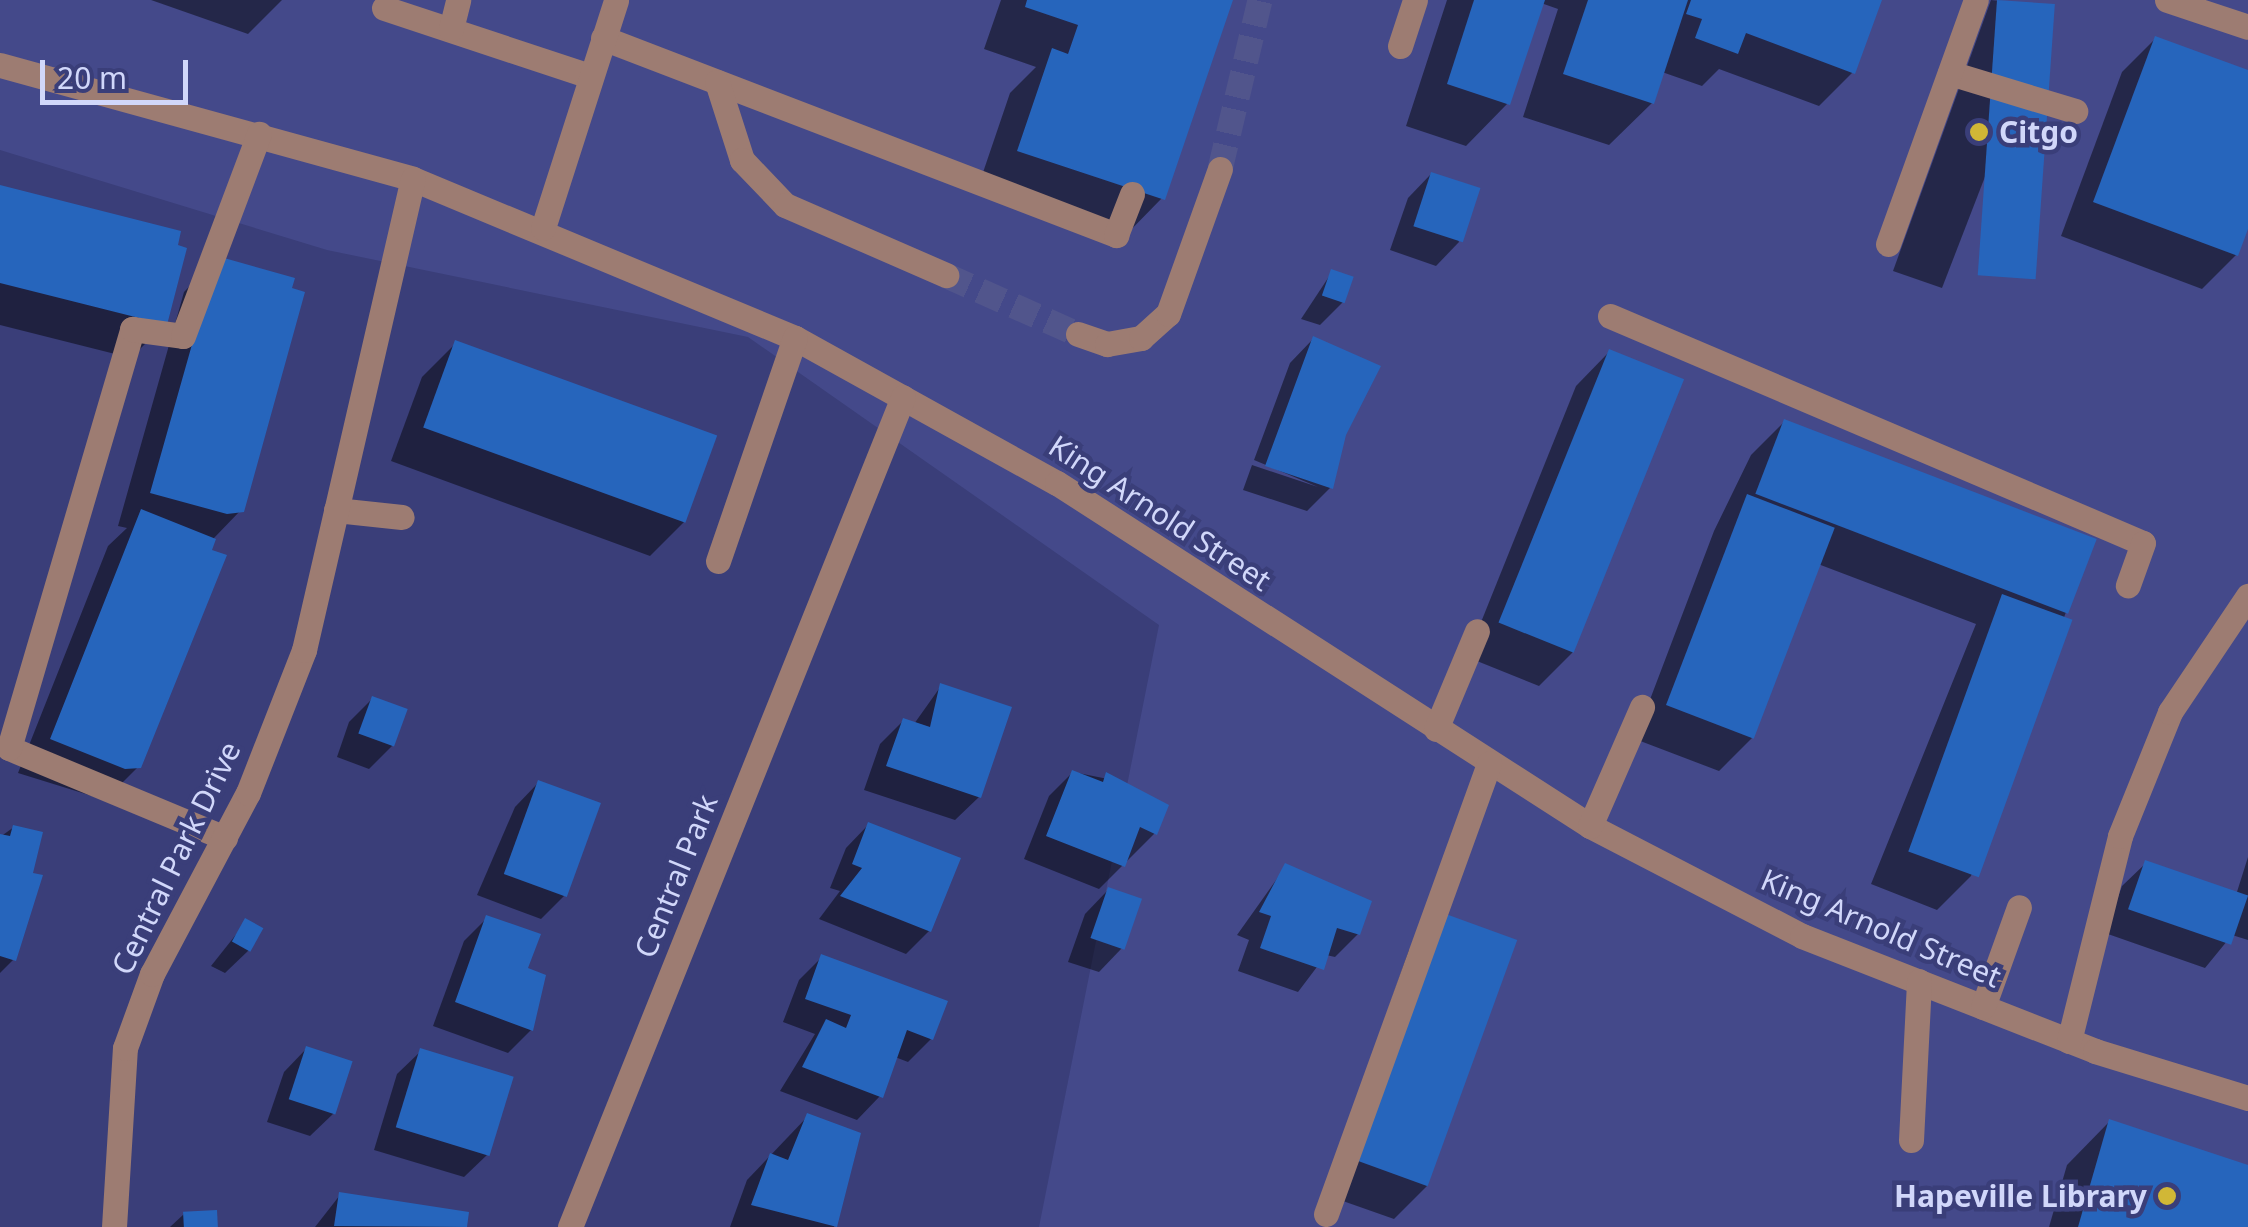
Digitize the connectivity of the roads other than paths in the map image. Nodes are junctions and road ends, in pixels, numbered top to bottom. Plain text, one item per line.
1 (458, 0) edge
2 (616, 0) edge
3 (1414, 0) edge
4 (1976, 0) edge
5 (2166, 0) edge
6 (384, 8) dead end
7 (2248, 27) edge
8 (451, 29) junction
9 (604, 38) junction
10 (1400, 46) dead end
11 (0, 65) edge
12 (1950, 73) junction
13 (590, 76) junction
14 (717, 82) junction
15 (2075, 111) dead end
16 (259, 134) junction
17 (1220, 169) tunnel mouth
18 (413, 180) junction
19 (1132, 194) dead end
20 (543, 228) junction
21 (1888, 244) dead end
22 (946, 275) tunnel mouth
23 (1610, 316) dead end
24 (1078, 334) tunnel mouth
25 (794, 338) junction
26 (903, 397) junction
27 (336, 510) junction
28 (402, 517) dead end
29 (718, 561) dead end
30 (2128, 585) dead end
31 (2248, 596) edge
32 (1477, 632) dead end
33 (1642, 707) dead end
34 (1436, 730) junction
35 (1489, 764) junction
36 (1590, 826) junction
37 (224, 838) junction
38 (2019, 907) dead end
39 (1918, 981) junction
40 (1983, 1007) junction
41 (2069, 1040) junction
42 (2248, 1098) edge
43 (1911, 1140) dead end
44 (1326, 1214) dead end
45 (114, 1227) edge
46 (570, 1227) edge

1 - 8 street
2 - 9 street
3 - 10 street
4 - 12 street
5 - 7 street
6 - 8 street
8 - 13 street
9 - 13 street
9 - 14 street
11 - 16 street, King Arnold Street
12 - 15 street
12 - 21 street
13 - 20 street
14 - 19 street
14 - 22 street
16 - 18 street, King Arnold Street
16 - 37 street
17 - 24 street
18 - 20 street, King Arnold Street
18 - 27 street, Central Park Drive
20 - 25 street, King Arnold Street
23 - 30 street
25 - 26 street, King Arnold Street
25 - 29 street
26 - 34 street, King Arnold Street
26 - 46 street, Central Park
27 - 28 street
27 - 37 street, Central Park Drive
31 - 41 street
32 - 34 street
33 - 36 street
34 - 35 street, King Arnold Street
35 - 36 street, King Arnold Street
35 - 44 street
36 - 39 street, King Arnold Street
37 - 45 street, Central Park Drive
38 - 40 street
39 - 40 street, King Arnold Street
39 - 43 street
40 - 41 street, King Arnold Street
41 - 42 street, King Arnold Street

